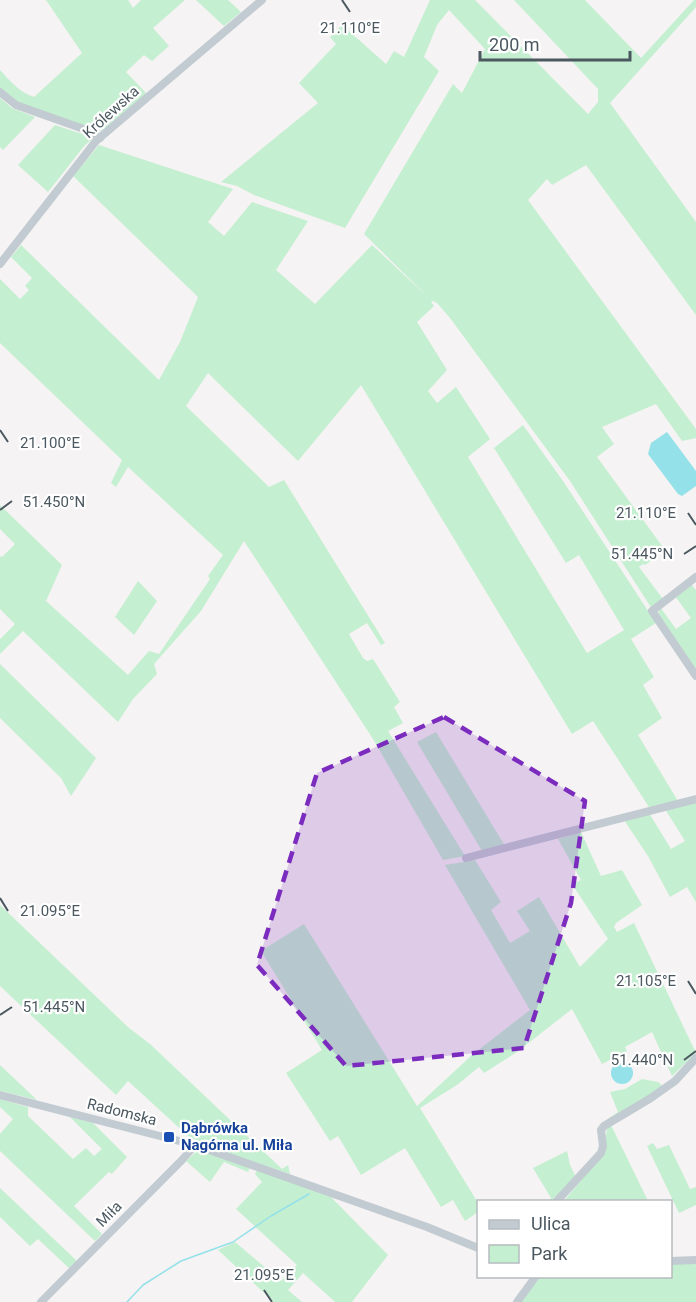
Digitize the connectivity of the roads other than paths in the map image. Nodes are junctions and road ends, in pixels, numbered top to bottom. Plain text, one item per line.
1 (262, 0) edge
2 (0, 92) edge
3 (100, 138) junction
4 (0, 264) edge
5 (696, 577) edge
6 (696, 676) edge
7 (696, 799) edge
8 (466, 858) dead end
9 (696, 1058) edge
10 (0, 1095) edge
11 (195, 1145) junction
12 (558, 1200) edge
13 (477, 1248) edge
14 (696, 1260) edge
15 (672, 1261) edge
16 (535, 1278) edge
17 (41, 1302) edge
18 (517, 1302) edge

1 - 3 street, Królewska
2 - 3 street
3 - 4 street, Królewska
5 - 6 street
7 - 8 street
9 - 12 street
10 - 11 street, Radomska
11 - 13 street, Radomska
11 - 17 street, Miła
14 - 15 street
16 - 18 street

